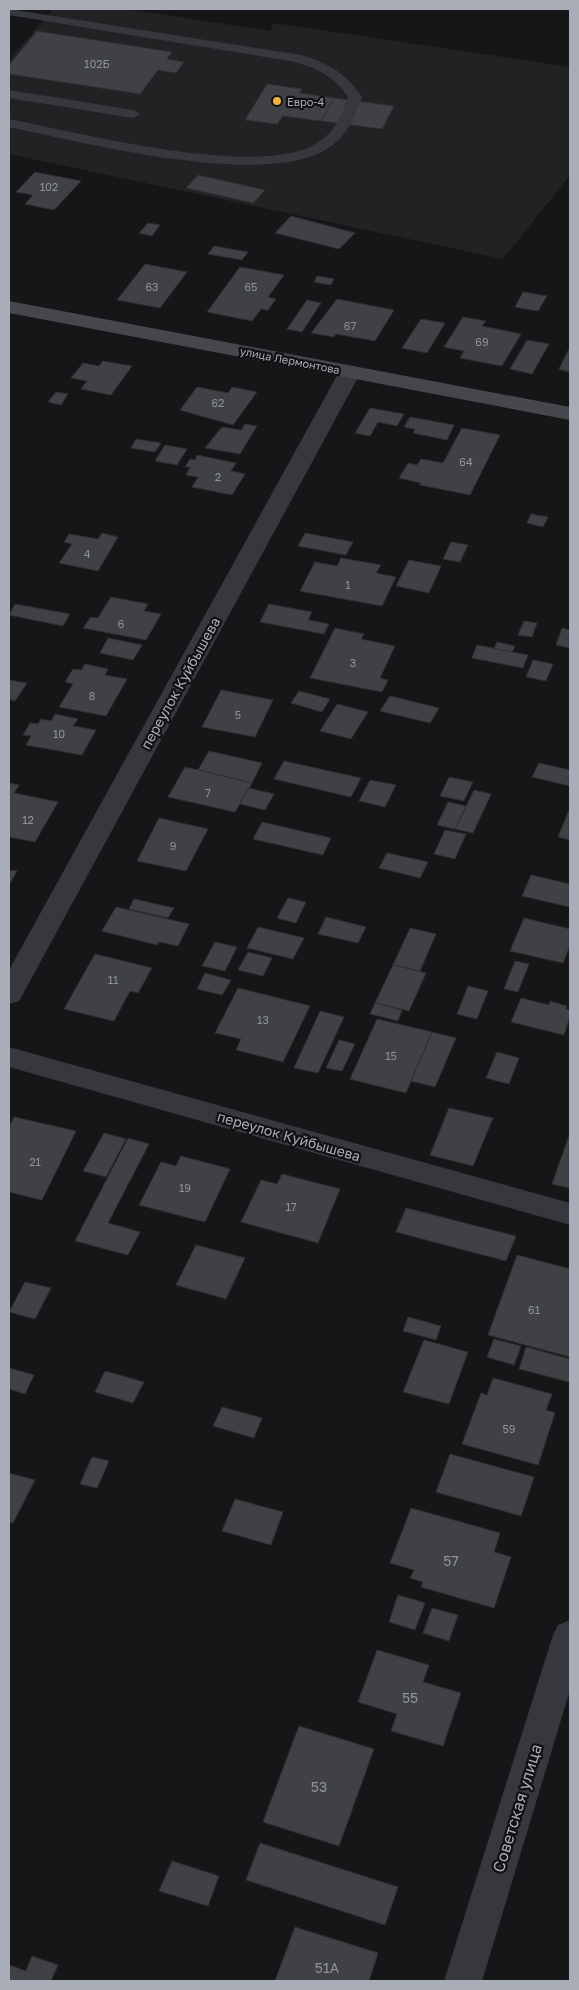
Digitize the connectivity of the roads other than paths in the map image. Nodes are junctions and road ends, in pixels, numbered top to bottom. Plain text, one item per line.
1 (9, 11) edge
2 (9, 94) edge
3 (133, 114) dead end
4 (9, 123) edge
5 (9, 307) edge
6 (350, 372) junction
7 (570, 414) edge
8 (9, 994) edge
9 (9, 1057) edge
10 (570, 1214) edge
11 (570, 1635) edge
12 (463, 1981) edge

1 - 4 lane
2 - 3 lane
5 - 6 main road, улица Лермонтова
6 - 7 main road, улица Лермонтова
6 - 8 street, переулок Куйбышева
9 - 10 street, переулок Куйбышева
11 - 12 street, Советская улица

